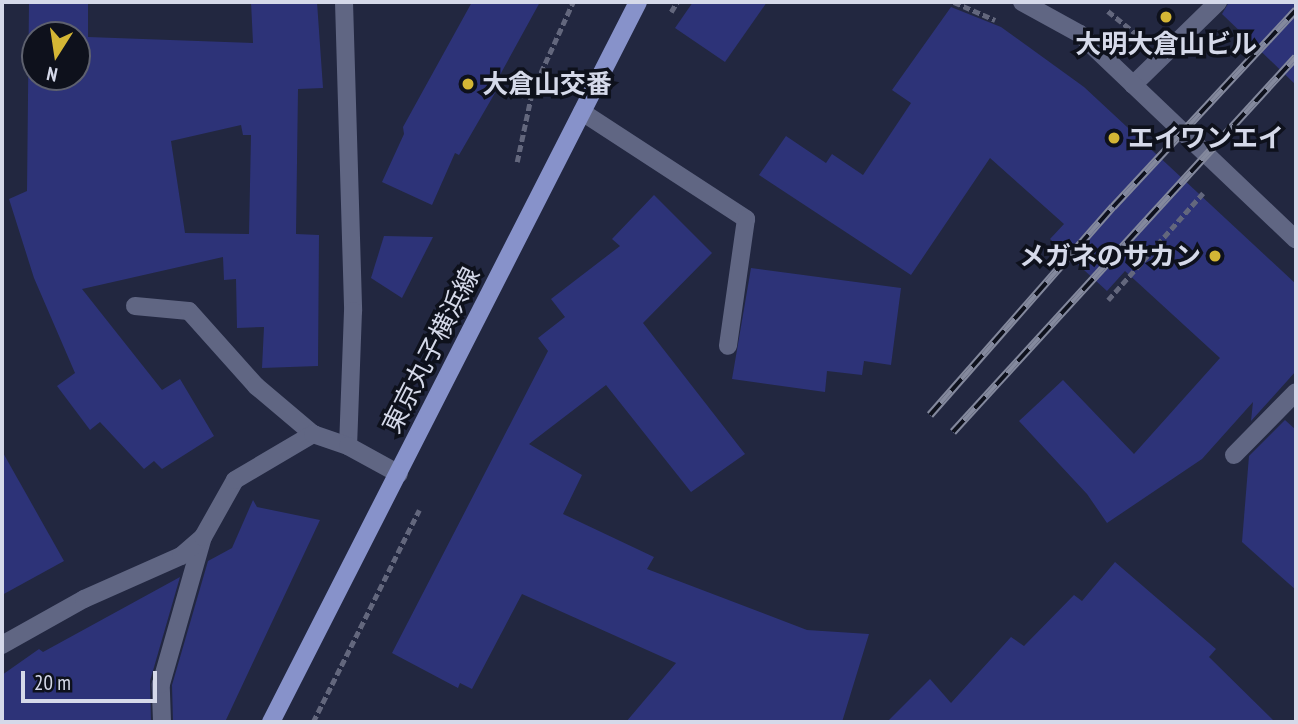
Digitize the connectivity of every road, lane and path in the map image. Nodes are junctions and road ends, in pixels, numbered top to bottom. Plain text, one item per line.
1 (344, 2) edge
2 (573, 2) edge
3 (638, 2) edge
4 (1022, 2) edge
5 (1218, 2) edge
6 (1133, 85) junction
7 (582, 112) junction
8 (516, 166) dead end
9 (1206, 189) dead end
10 (1296, 240) edge
11 (1108, 300) dead end
12 (135, 306) dead end
13 (728, 346) dead end
14 (1296, 392) edge
15 (313, 433) junction
16 (348, 446) junction
17 (1234, 455) dead end
18 (398, 474) junction
19 (203, 537) junction
20 (2, 645) edge
21 (162, 722) edge
22 (271, 722) edge

1 - 16 street
2 - 8 path
3 - 7 main road, 東京丸子横浜線
4 - 6 street
5 - 6 street
6 - 10 street
7 - 13 street
7 - 18 main road, 東京丸子横浜線
9 - 11 path
12 - 15 street
14 - 17 street
15 - 16 street
15 - 19 street
16 - 18 street
18 - 22 main road, 東京丸子横浜線
19 - 20 street
19 - 21 street

